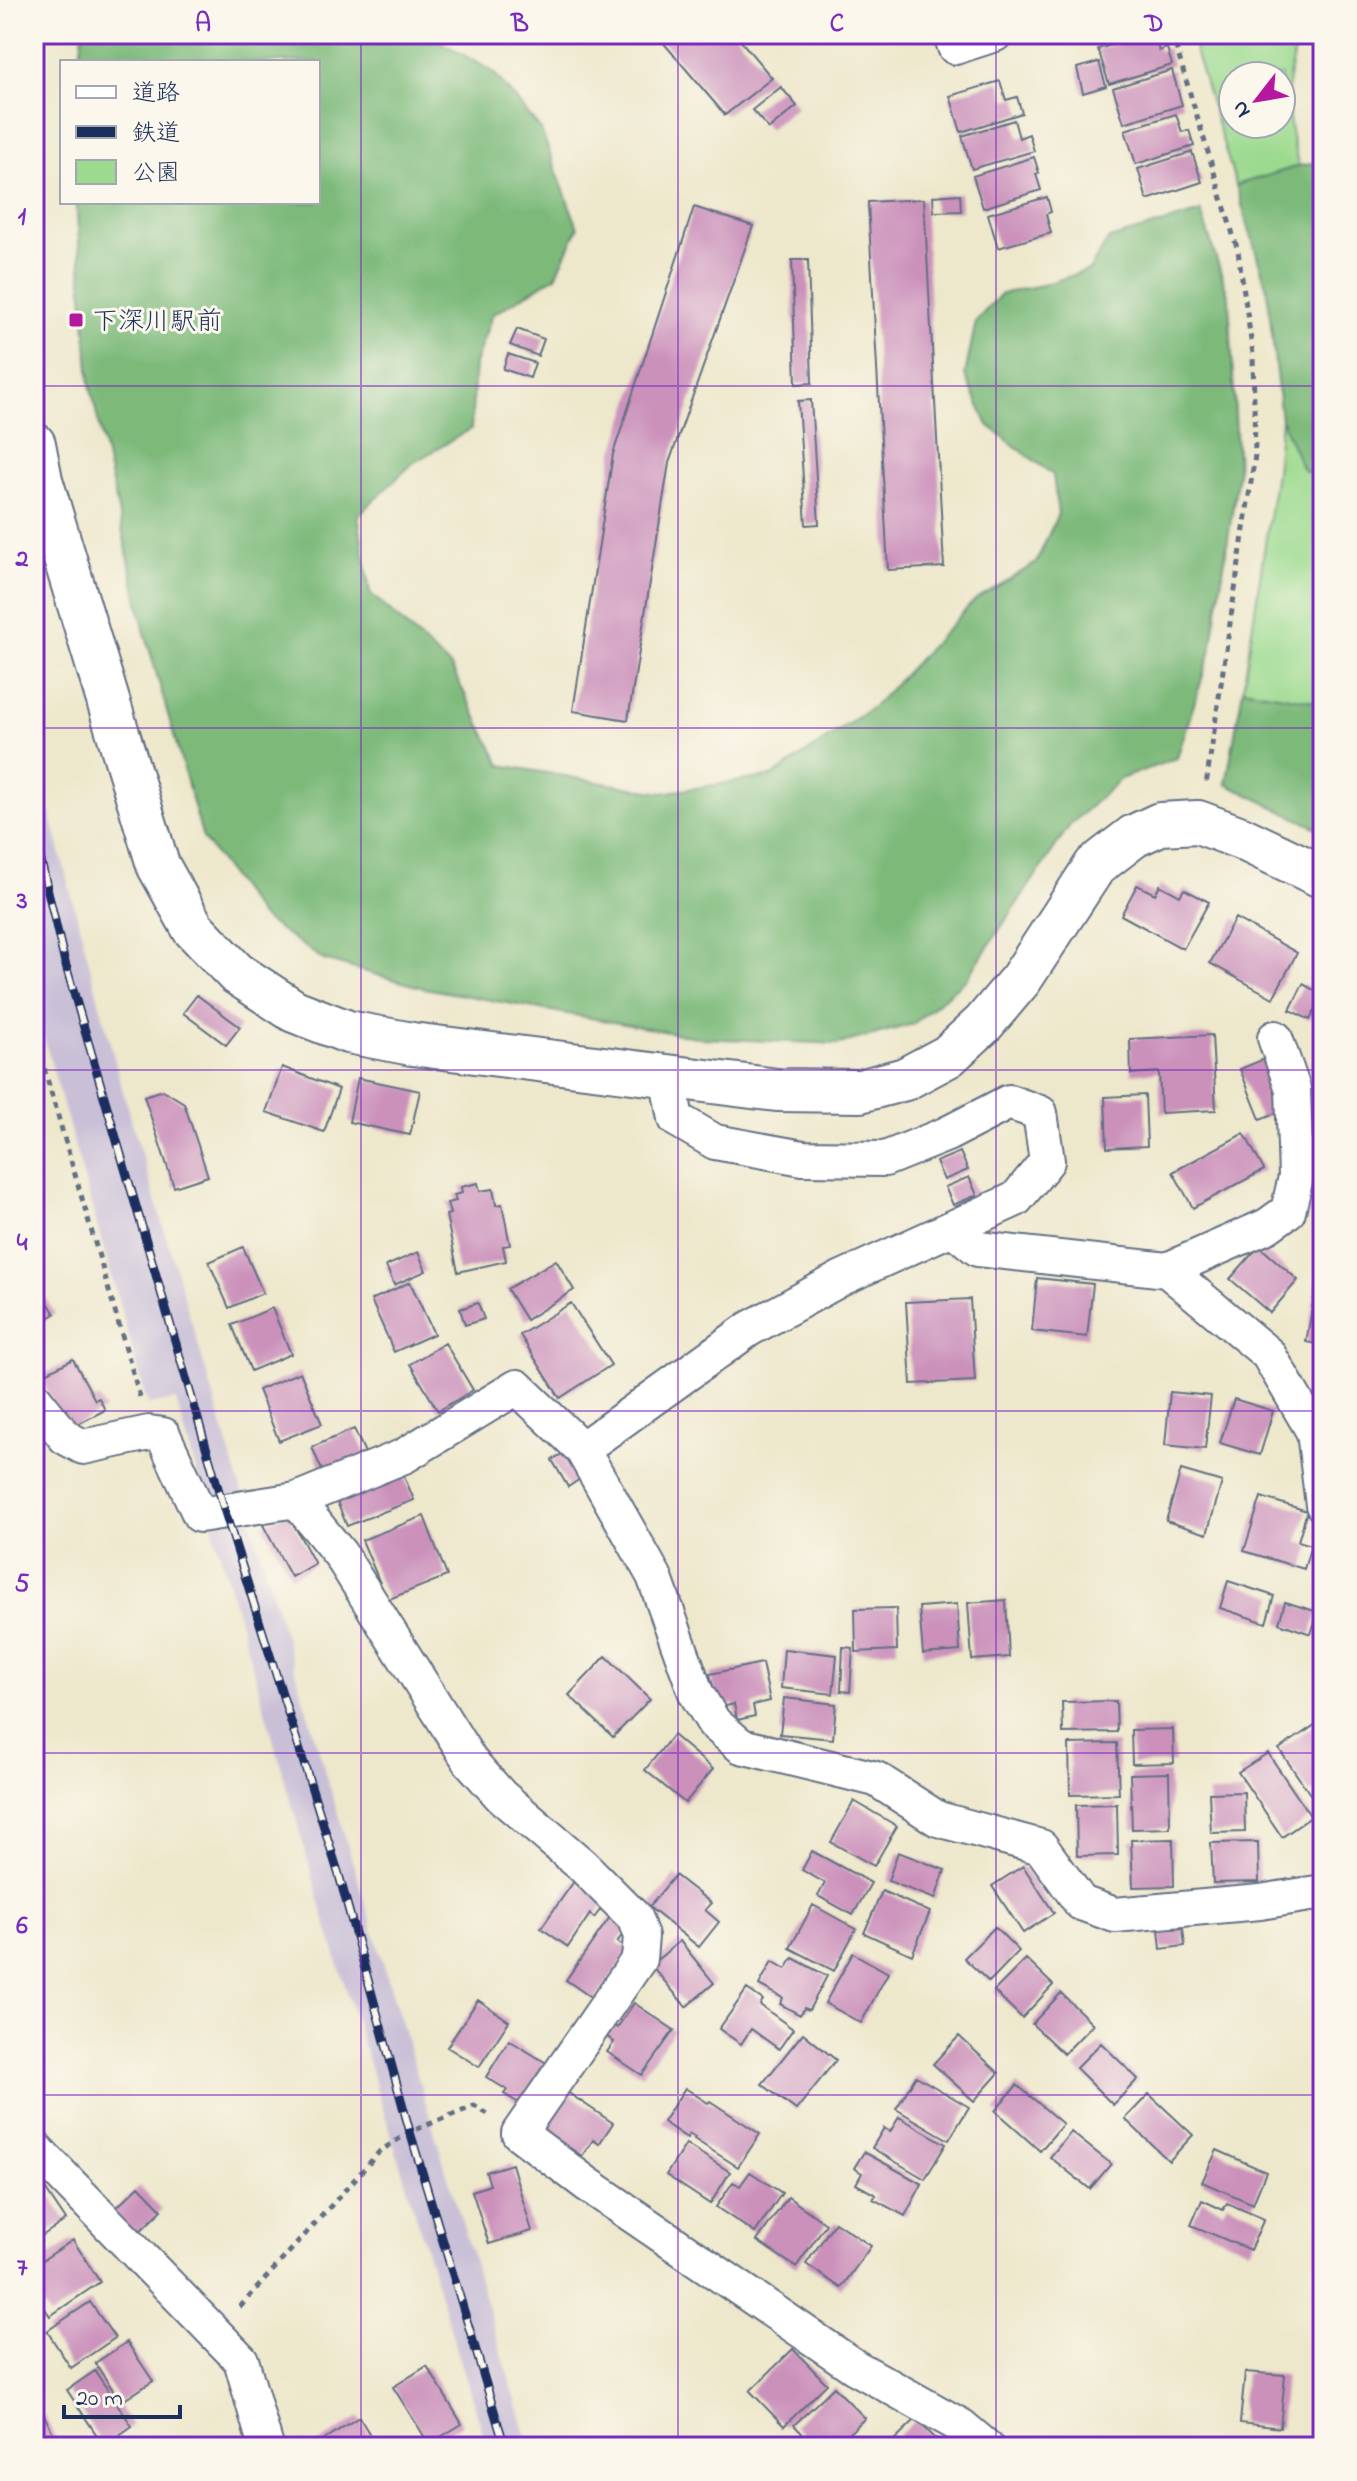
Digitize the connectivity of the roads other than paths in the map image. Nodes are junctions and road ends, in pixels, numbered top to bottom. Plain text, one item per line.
1 (951, 34) edge
2 (995, 34) edge
3 (34, 444) edge
4 (1323, 877) edge
5 (1275, 1038) dead end
6 (668, 1076) junction
7 (952, 1228) junction
8 (1167, 1270) junction
9 (34, 1398) edge
10 (582, 1449) junction
11 (296, 1500) junction
12 (1323, 1505) edge
13 (1323, 1892) edge
14 (34, 2147) edge
15 (266, 2447) edge
16 (986, 2447) edge

1 - 2 street
3 - 6 street
4 - 6 street
5 - 8 street
6 - 7 street
7 - 8 street
7 - 10 street
8 - 12 street
9 - 11 street
10 - 11 street
10 - 13 street
11 - 16 street
14 - 15 street

